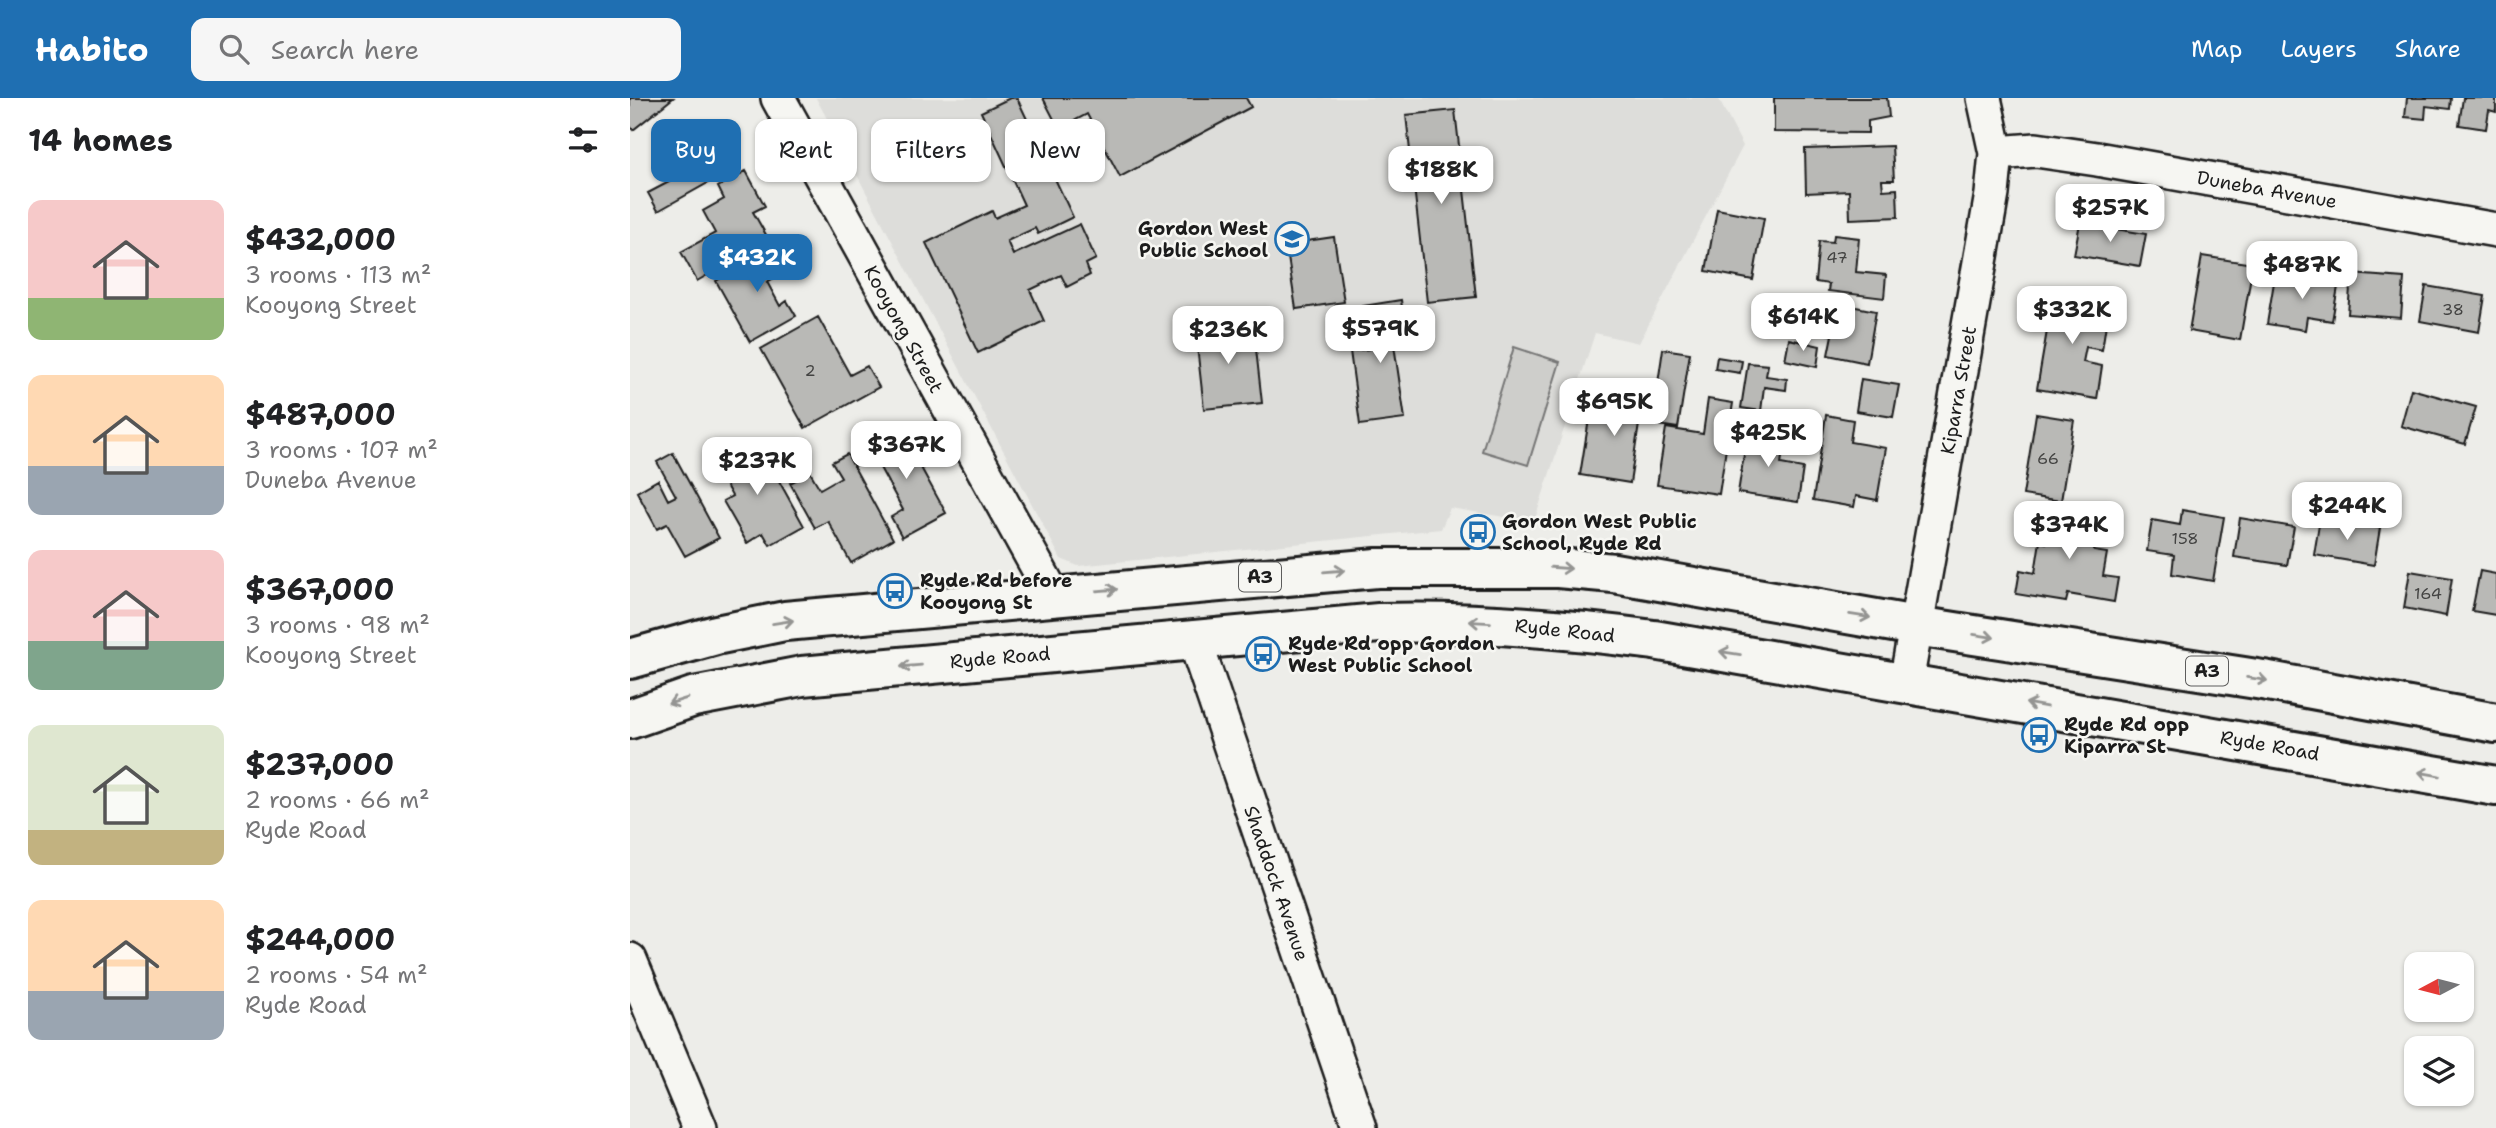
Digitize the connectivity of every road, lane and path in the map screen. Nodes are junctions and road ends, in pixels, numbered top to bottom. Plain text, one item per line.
1 (778, 98) edge
2 (1984, 98) edge
3 (1996, 153) junction
4 (2496, 230) edge
5 (1053, 595) junction
6 (1916, 626) junction
7 (1194, 638) junction
8 (630, 659) edge
9 (1906, 683) junction
10 (630, 719) edge
11 (2496, 723) edge
12 (2496, 786) edge
13 (630, 960) edge
14 (700, 1128) edge
15 (1360, 1128) edge

1 - 5 street, Kooyong Street
2 - 3 street, Kiparra Street
3 - 4 street, Duneba Avenue
3 - 6 street, Kiparra Street
5 -> 6 highway, A3
8 -> 5 highway, A3
6 - 9 street, Kiparra Street
6 -> 11 highway, A3
9 -> 7 highway, Ryde Road
7 -> 10 highway, Ryde Road
7 - 15 street, Shaddock Avenue
12 -> 9 highway, Ryde Road
13 - 14 street

